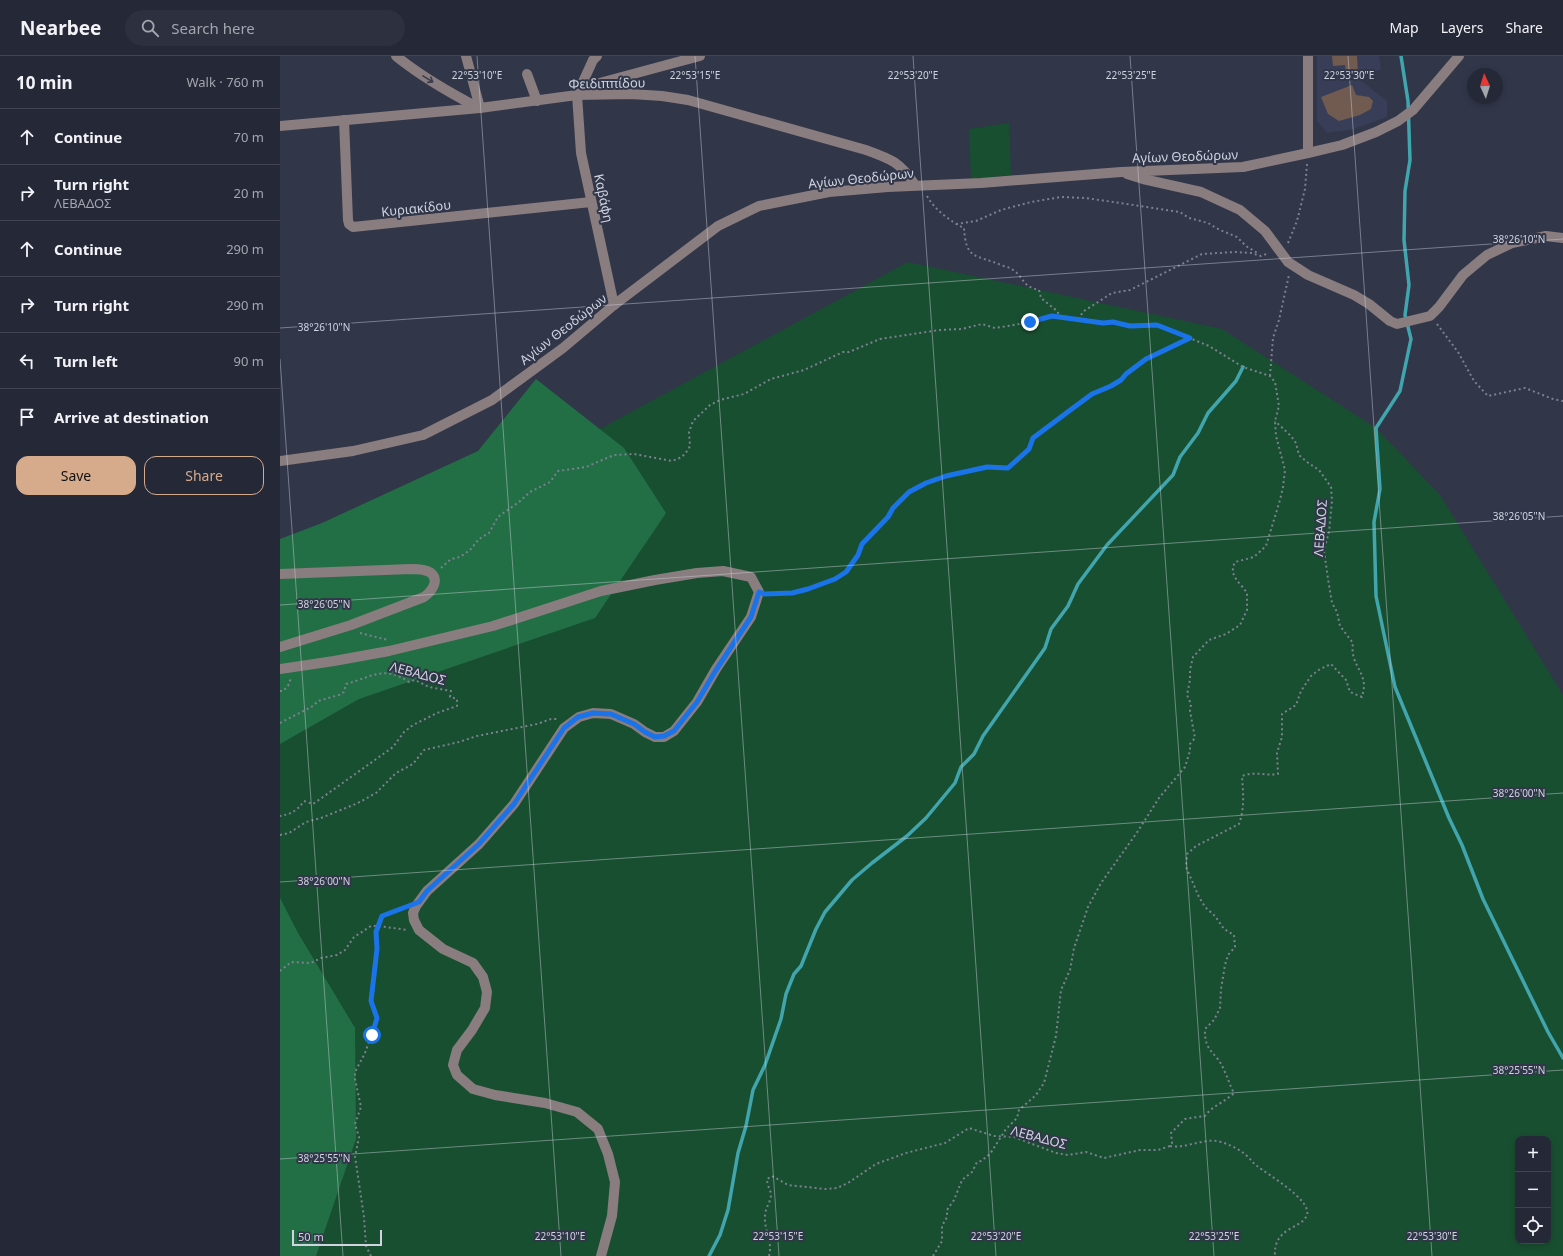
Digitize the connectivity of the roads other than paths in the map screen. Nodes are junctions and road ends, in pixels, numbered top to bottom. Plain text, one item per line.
1 (396, 56) edge
2 (466, 56) edge
3 (597, 56) edge
4 (700, 56) edge
5 (1308, 56) edge
6 (1459, 56) edge
7 (527, 74) dead end
8 (579, 92) junction
9 (537, 100) junction
10 (480, 108) junction
11 (344, 120) junction
12 (280, 126) edge
13 (1308, 153) junction
14 (1121, 172) junction
15 (917, 185) junction
16 (591, 202) junction
17 (1563, 238) edge
18 (614, 305) junction
19 (280, 461) edge
20 (280, 574) edge
21 (280, 647) edge
22 (284, 669) edge
23 (601, 1256) edge

1 -> 10 street
2 - 10 street
3 - 8 street
4 - 8 street
5 - 13 street
6 - 13 street, Αγίων Θεοδώρων
7 - 9 street
8 - 9 street, Φειδιππίδου
8 - 15 street, Φειδιππίδου
8 - 16 street, Καβάφη
9 - 10 street, Φειδιππίδου
10 - 11 street, Φειδιππίδου
11 - 12 street, Φειδιππίδου
11 - 16 street, Κυριακίδου
13 - 14 street, Αγίων Θεοδώρων
14 - 15 street, Αγίων Θεοδώρων
14 - 17 street
15 - 18 street, Αγίων Θεοδώρων
16 - 18 street, Καβάφη
18 - 19 street, Αγίων Θεοδώρων
20 - 21 street
22 - 23 street

